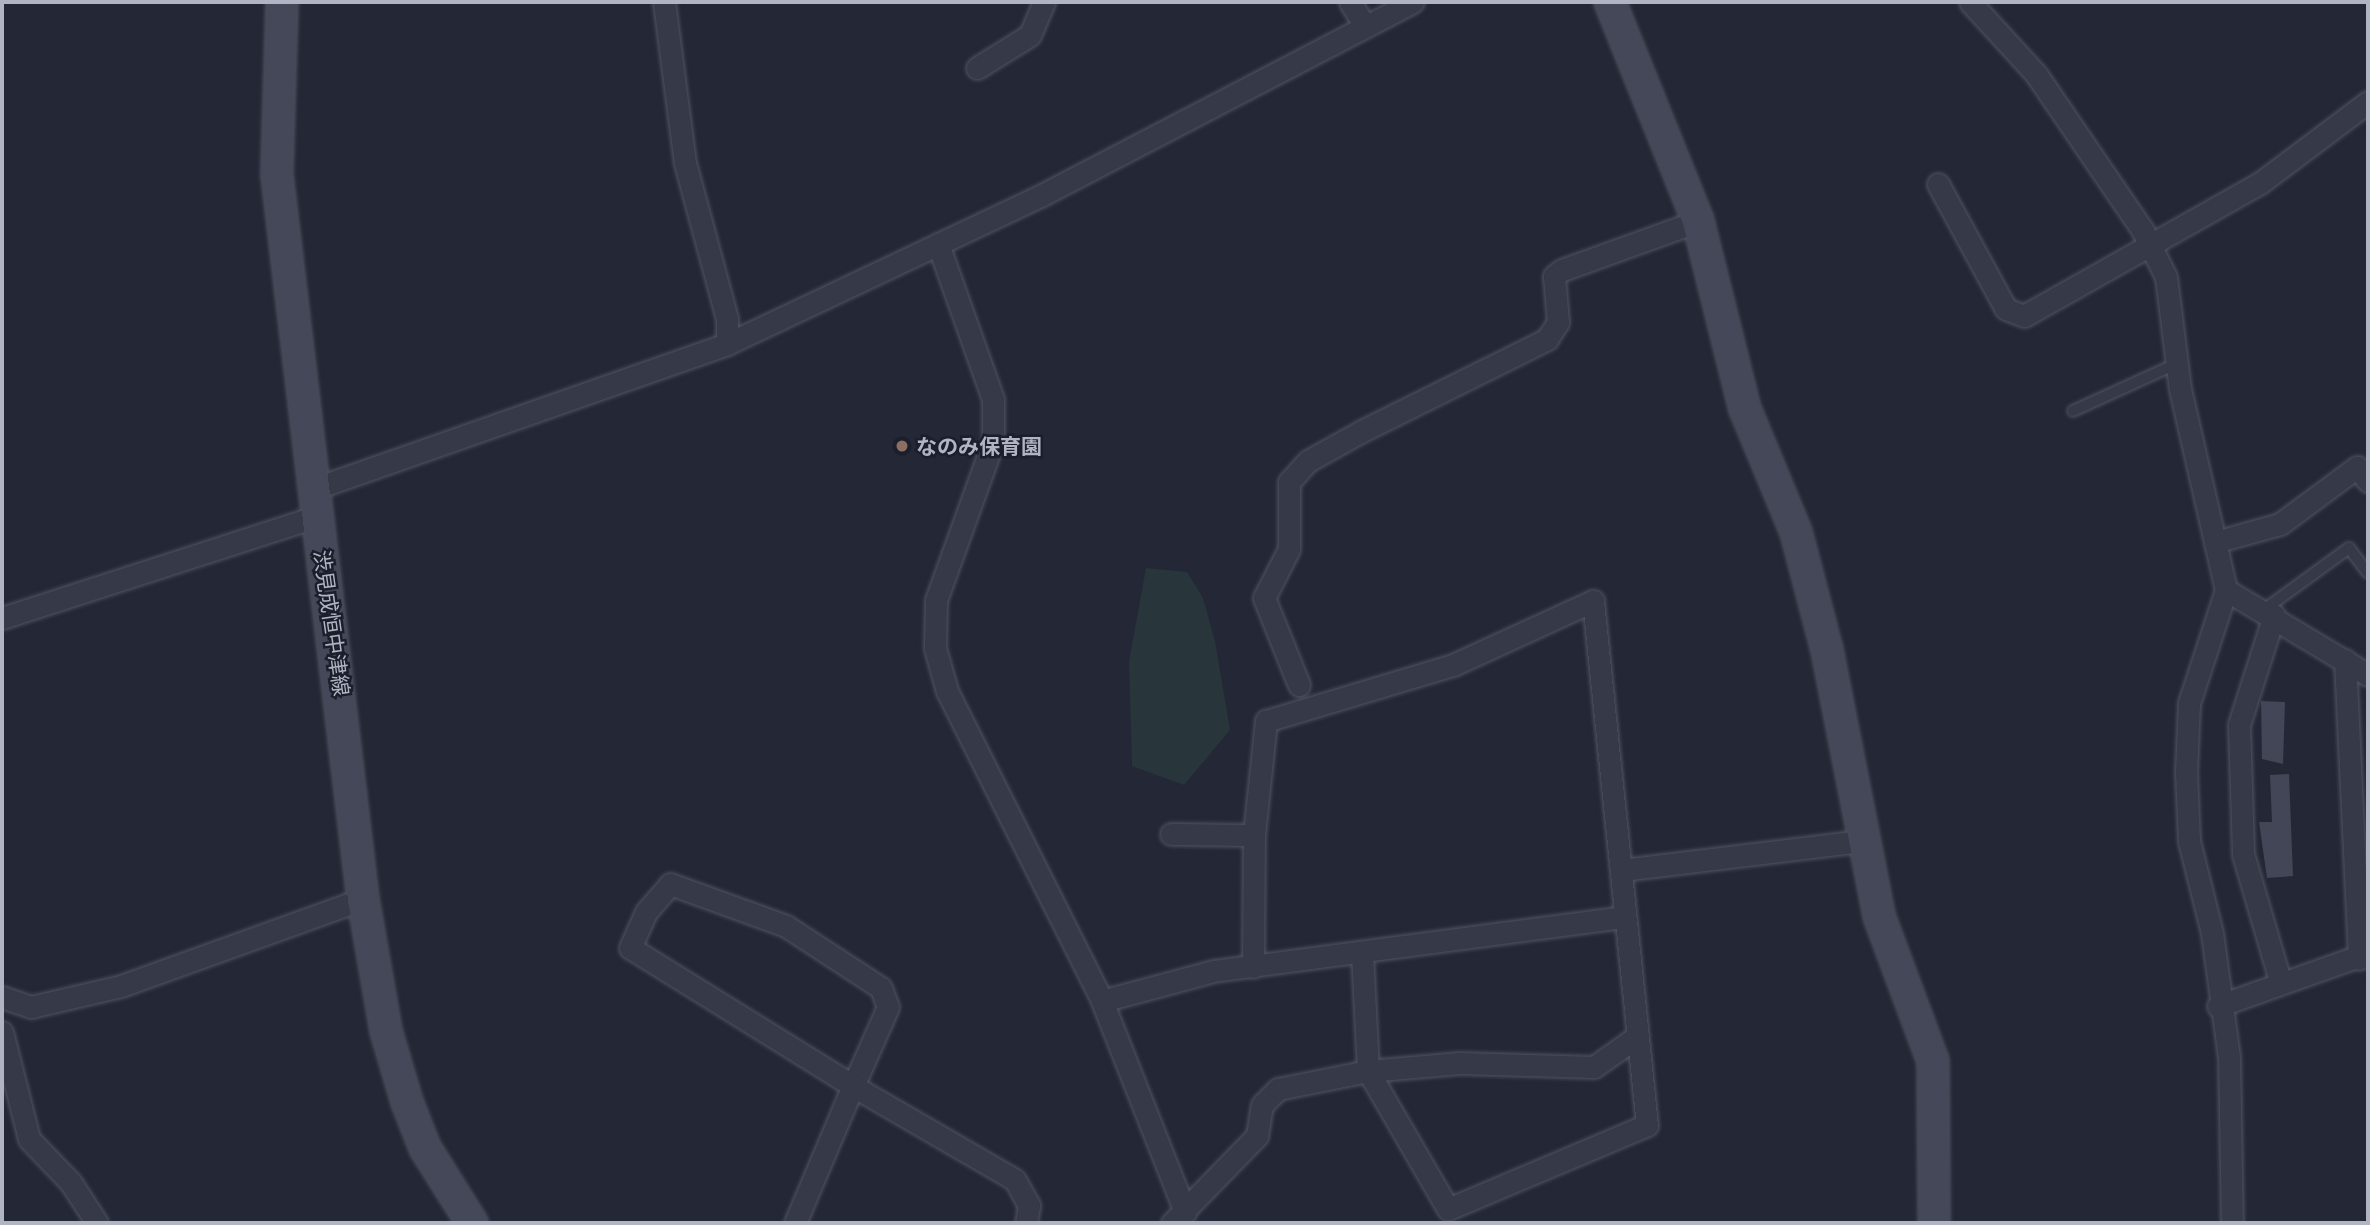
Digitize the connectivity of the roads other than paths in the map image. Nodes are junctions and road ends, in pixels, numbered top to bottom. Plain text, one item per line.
1 (282, 2) edge
2 (664, 2) edge
3 (1044, 2) edge
4 (1350, 2) edge
5 (1413, 2) edge
6 (1610, 2) edge
7 (1970, 2) edge
8 (1363, 23) junction
9 (977, 68) dead end
10 (2368, 102) edge
11 (1938, 184) dead end
12 (1698, 221) junction
13 (938, 244) junction
14 (2151, 246) junction
15 (727, 344) junction
16 (2176, 364) junction
17 (2073, 411) dead end
18 (2368, 481) edge
19 (317, 502) junction
20 (2216, 542) junction
21 (2368, 573) edge
22 (2226, 590) junction
23 (2270, 612) junction
24 (2, 618) edge
25 (2345, 660) junction
26 (2368, 675) edge
27 (1299, 685) dead end
28 (1171, 834) dead end
29 (1254, 835) junction
30 (1863, 841) junction
31 (1622, 870) junction
32 (363, 899) junction
33 (1623, 917) junction
34 (1362, 954) junction
35 (2364, 956) edge
36 (1253, 967) junction
37 (2281, 984) junction
38 (2, 997) edge
39 (1102, 1001) junction
40 (2218, 1006) junction
41 (2, 1032) edge
42 (1635, 1038) junction
43 (1368, 1071) junction
44 (853, 1086) junction
45 (1179, 1217) edge
46 (97, 1223) edge
47 (472, 1223) edge
48 (795, 1223) edge
49 (1026, 1223) edge
50 (1934, 1223) edge
51 (2232, 1223) edge

1 - 19 street, 渋見成恒中津線
2 - 15 street
3 - 9 street
4 - 8 street
5 - 8 street
6 - 12 street
7 - 14 street
8 - 13 street
10 - 14 street
11 - 14 street
12 - 27 street
12 - 30 street
13 - 15 street
13 - 39 street
14 - 16 street
15 - 19 street
16 - 17 lane
16 - 20 street
18 - 20 street
19 - 24 street
19 - 32 street, 渋見成恒中津線
20 - 22 street
21 - 23 lane
22 - 23 street
22 - 40 street
23 - 25 street
23 - 37 street
25 - 26 street
25 - 35 street
28 - 29 street
29 - 31 street
29 - 36 street
30 - 31 street
30 - 50 street
31 - 33 street
32 - 38 street
32 - 47 street, 渋見成恒中津線
33 - 34 street
33 - 42 street
34 - 36 street
34 - 43 street
35 - 37 street
36 - 39 street
37 - 40 street
39 - 45 street
40 - 51 street
41 - 46 street
42 - 43 street
42 - 43 street
43 - 45 street
44 - 44 street
44 - 48 street
44 - 49 street

